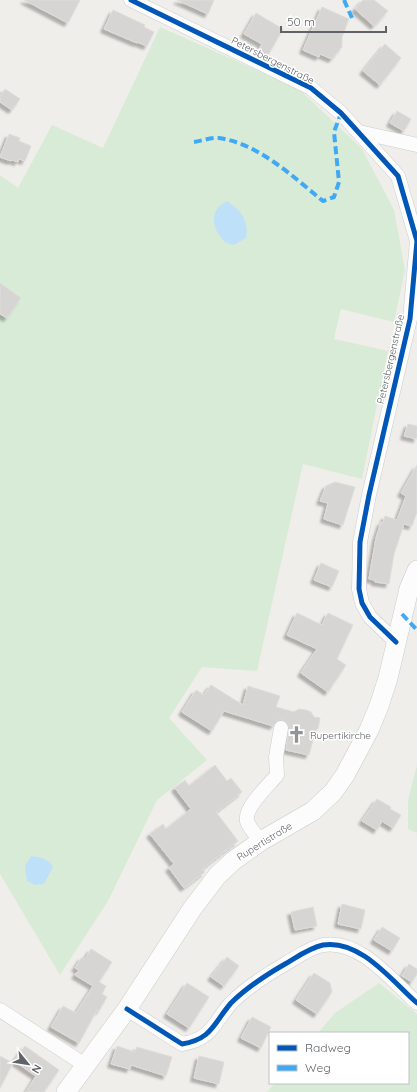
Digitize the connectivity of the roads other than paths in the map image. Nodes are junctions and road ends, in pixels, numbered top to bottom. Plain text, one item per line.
1 (131, 0) edge
2 (359, 132) junction
3 (417, 145) edge
4 (417, 570) edge
5 (396, 642) junction
6 (281, 728) dead end
7 (261, 841) junction
8 (417, 1003) edge
9 (127, 1009) junction
10 (0, 1010) edge
11 (85, 1065) junction
12 (66, 1092) edge

1 - 2 street, Petersbergenstraße
2 - 3 street
2 - 5 street, Petersbergenstraße
4 - 5 main road, Rupertistraße
5 - 7 main road, Rupertistraße
6 - 7 street
7 - 9 main road, Rupertistraße
8 - 9 street
9 - 11 main road, Rupertistraße
10 - 11 street
11 - 12 main road, Rupertistraße

